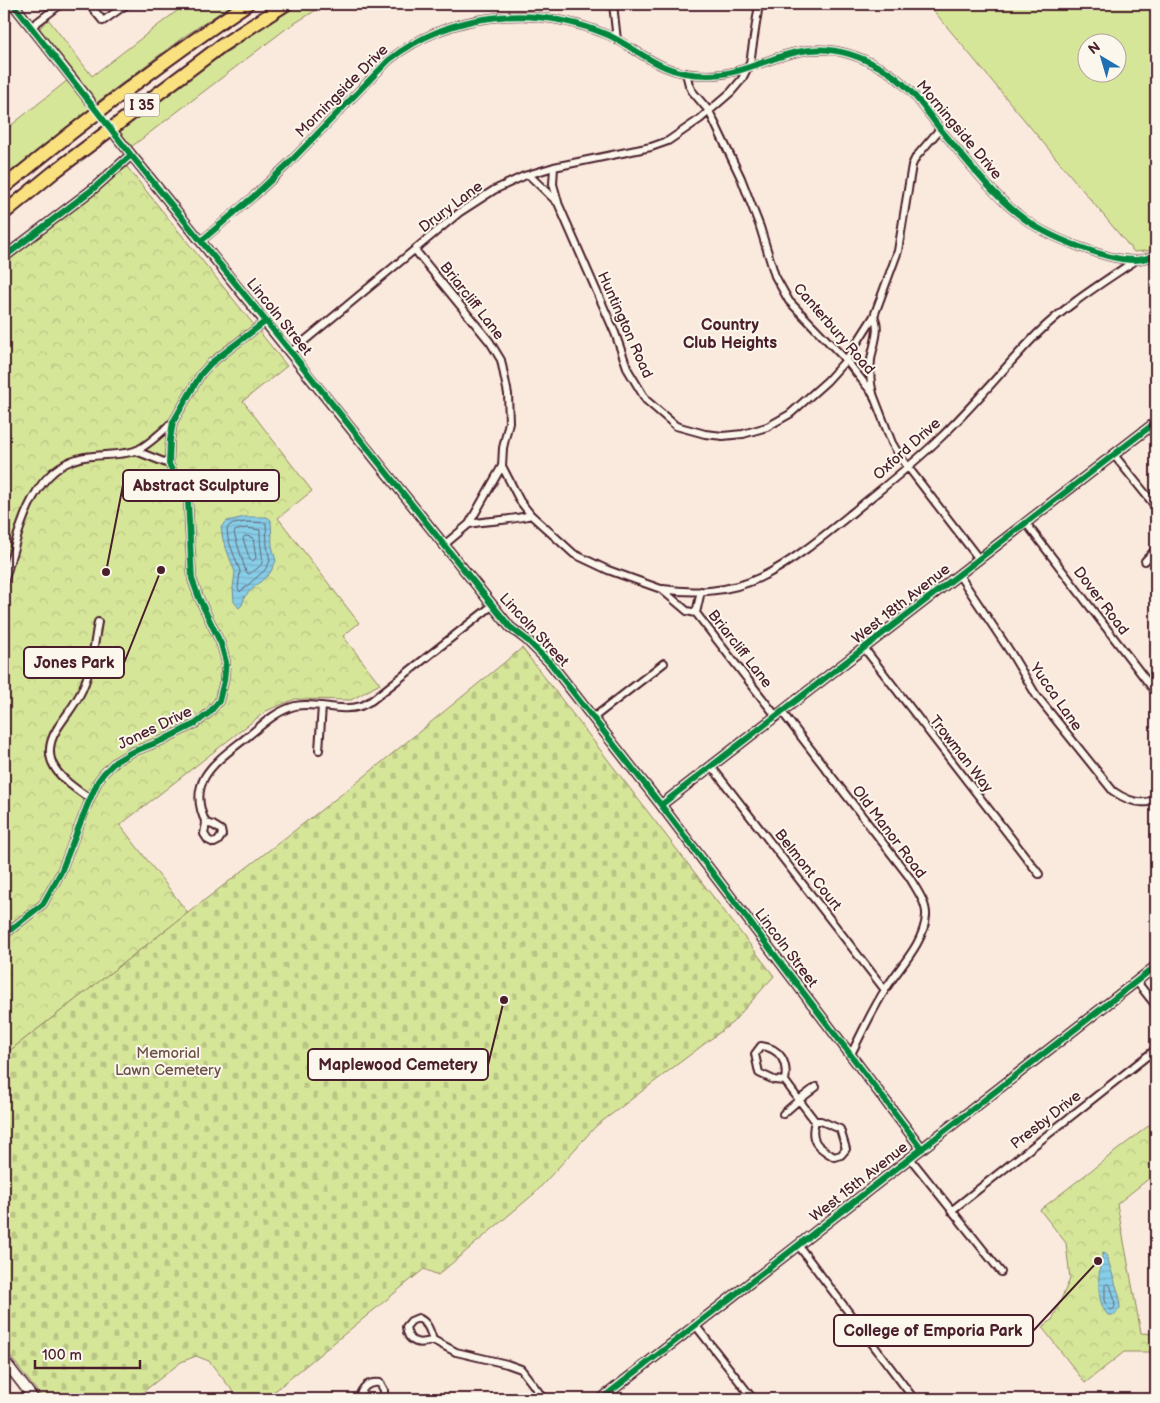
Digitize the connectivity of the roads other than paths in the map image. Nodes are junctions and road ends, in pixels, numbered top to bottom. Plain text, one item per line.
1 (13, 4) edge
2 (61, 4) edge
3 (89, 4) edge
4 (126, 4) edge
5 (247, 4) edge
6 (286, 4) edge
7 (613, 4) edge
8 (759, 4) edge
9 (31, 26) junction
10 (617, 40) junction
11 (747, 69) junction
12 (686, 73) junction
13 (90, 101) tunnel mouth
14 (709, 111) junction
15 (940, 129) junction
16 (117, 137) tunnel mouth
17 (131, 155) junction
18 (554, 167) junction
19 (528, 175) junction
20 (4, 187) edge
21 (558, 203) junction
22 (4, 213) edge
23 (201, 240) junction
24 (415, 250) junction
25 (1156, 256) edge
26 (4, 257) edge
27 (1136, 260) junction
28 (874, 316) junction
29 (266, 320) junction
30 (291, 352) junction
31 (846, 360) junction
32 (874, 394) junction
33 (173, 422) junction
34 (1156, 422) edge
35 (136, 451) junction
36 (1114, 455) junction
37 (169, 464) junction
38 (502, 466) junction
39 (907, 468) junction
40 (1156, 506) edge
41 (531, 515) junction
42 (1026, 523) junction
43 (469, 524) junction
44 (444, 545) junction
45 (1156, 549) edge
46 (979, 559) junction
47 (1145, 560) dead end
48 (959, 574) junction
49 (4, 582) edge
50 (662, 589) junction
51 (701, 591) junction
52 (493, 605) junction
53 (696, 613) junction
54 (98, 622) dead end
55 (864, 648) junction
56 (664, 663) dead end
57 (1156, 694) edge
58 (322, 706) junction
59 (779, 714) junction
60 (593, 718) junction
61 (318, 750) dead end
62 (712, 766) junction
63 (90, 798) junction
64 (1156, 799) edge
65 (662, 805) junction
66 (206, 823) dead end
67 (1039, 874) dead end
68 (4, 935) edge
69 (1156, 966) edge
70 (1136, 982) junction
71 (885, 990) junction
72 (1156, 1006) edge
73 (1156, 1049) edge
74 (851, 1054) junction
75 (785, 1081) junction
76 (816, 1087) dead end
77 (799, 1100) junction
78 (782, 1114) dead end
79 (815, 1121) junction
80 (922, 1149) junction
81 (910, 1158) junction
82 (951, 1211) junction
83 (798, 1245) junction
84 (1001, 1272) dead end
85 (696, 1326) junction
86 (433, 1340) junction
87 (4, 1360) edge
88 (34, 1399) edge
89 (358, 1399) edge
90 (384, 1399) edge
91 (544, 1399) edge
92 (601, 1399) edge
93 (753, 1399) edge
94 (914, 1399) edge

1 - 9 street
2 - 9 street
3 - 4 street
5 - 20 highway, I 35
6 - 22 highway, I 35
7 - 10 street
8 - 11 street
9 - 13 street
10 - 12 street, Morningside Drive
10 - 23 street, Morningside Drive
11 - 12 street, Morningside Drive
11 - 14 street, Drury Lane
11 - 15 street, Morningside Drive
12 - 14 street, Canterbury Road
14 - 18 street, Drury Lane
14 - 31 street, Canterbury Road
15 - 27 street, Morningside Drive
15 - 28 street, Huntington Road
16 - 17 street, Lincoln Street
17 - 23 street, Lincoln Street
17 - 26 street
18 - 19 street, Drury Lane
18 - 21 street
19 - 21 street, Huntington Road
19 - 24 street, Drury Lane
21 - 31 street, Huntington Road
23 - 29 street, Lincoln Street
24 - 30 street, Drury Lane
24 - 38 street, Briarcliff Lane
25 - 27 street, Morningside Drive
27 - 39 street, Oxford Drive
28 - 31 street, Huntington Road
28 - 32 street
29 - 30 street, Lincoln Street
29 - 33 street
30 - 44 street, Lincoln Street
31 - 32 street, Canterbury Road
32 - 39 street, Canterbury Road
33 - 35 street
33 - 37 street
34 - 36 street, West 18th Avenue
35 - 37 street
35 - 49 street
36 - 40 street
36 - 42 street, West 18th Avenue
37 - 63 street, Jones Drive
38 - 41 street, Briarcliff Lane
38 - 43 street
39 - 46 street, Canterbury Road
39 - 51 street, Oxford Drive
41 - 43 street
41 - 50 street, Briarcliff Lane
42 - 46 street, West 18th Avenue
42 - 57 street, Dover Road
43 - 44 street
44 - 52 street, Lincoln Street
45 - 47 street
46 - 48 street, West 18th Avenue
48 - 55 street, West 18th Avenue
48 - 64 street, Yucca Lane
50 - 51 street, Oxford Drive
50 - 53 street, Briarcliff Lane
51 - 53 street
52 - 58 street
52 - 60 street, Lincoln Street
53 - 59 street, Briarcliff Lane
54 - 63 street
55 - 59 street, West 18th Avenue
55 - 67 street, Trowman Way
56 - 60 street
58 - 61 street
58 - 66 street
59 - 62 street, West 18th Avenue
59 - 71 street, Old Manor Road
60 - 65 street, Lincoln Street
62 - 65 street, West 18th Avenue
62 - 71 street, Belmont Court
63 - 68 street, Jones Drive
65 - 74 street, Lincoln Street
69 - 70 street, West 15th Avenue
70 - 72 street
70 - 80 street, West 15th Avenue
71 - 74 street, Old Manor Road
73 - 82 street, Presby Drive
74 - 80 street, Lincoln Street
75 - 75 street
75 - 77 street
76 - 77 street
77 - 78 street
77 - 79 street
79 - 79 street
80 - 81 street, West 15th Avenue
81 - 82 street
81 - 83 street, West 15th Avenue
82 - 84 street
83 - 85 street, West 15th Avenue
83 - 94 street
85 - 92 street, West 15th Avenue
85 - 93 street
86 - 86 street
86 - 91 street
87 - 88 street
89 - 90 street

